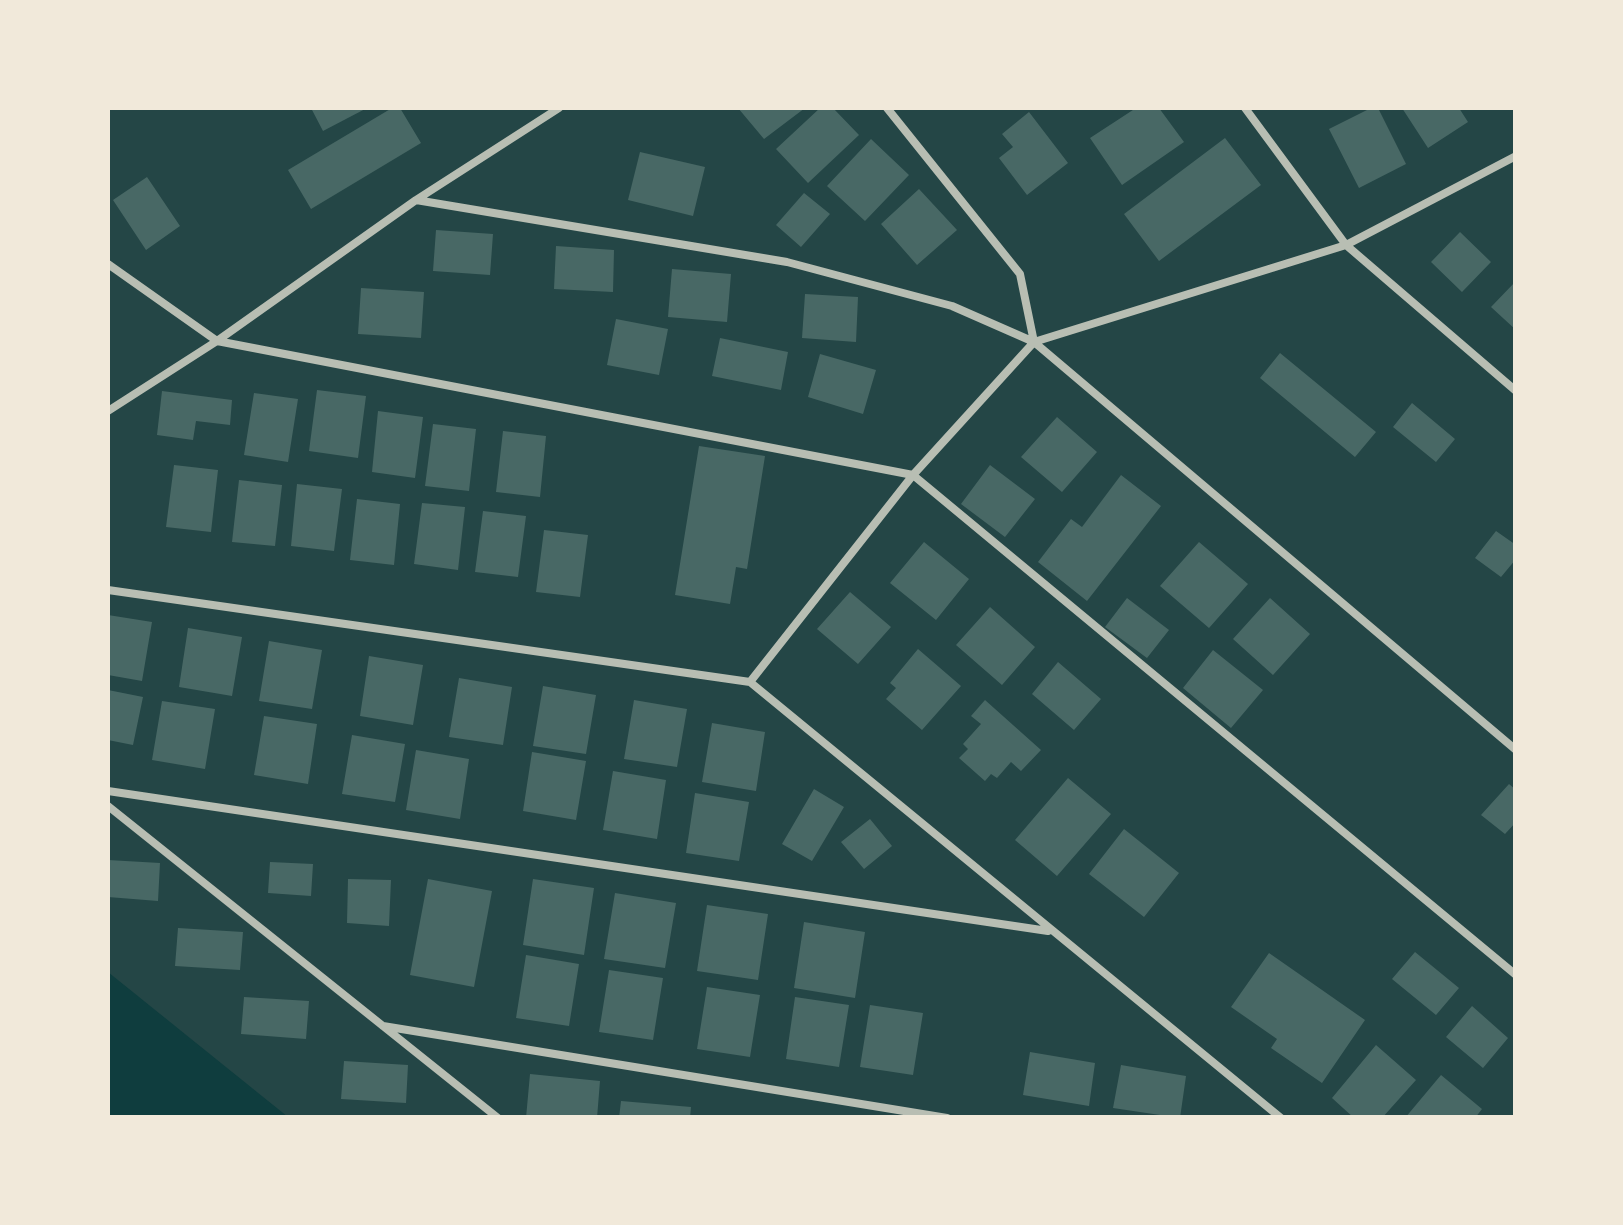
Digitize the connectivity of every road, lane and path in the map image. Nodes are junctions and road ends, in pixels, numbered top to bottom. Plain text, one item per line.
1 (559, 108) edge
2 (887, 108) edge
3 (1245, 108) edge
4 (1516, 156) edge
5 (416, 200) junction
6 (1346, 245) junction
7 (108, 264) edge
8 (217, 341) junction
9 (1034, 342) junction
10 (1516, 391) edge
11 (108, 411) edge
12 (913, 475) junction
13 (108, 590) edge
14 (750, 682) junction
15 (1516, 750) edge
16 (108, 792) edge
17 (108, 806) edge
18 (1052, 932) junction
19 (1516, 975) edge
20 (384, 1026) junction
21 (498, 1118) edge
22 (948, 1118) edge
23 (1281, 1118) edge

1 - 5 lane
2 - 9 lane
3 - 6 lane
4 - 6 lane
5 - 8 lane
5 - 9 lane
6 - 9 lane
6 - 10 lane
7 - 8 lane
8 - 11 lane
8 - 12 lane
9 - 12 lane
9 - 15 lane
12 - 14 lane
12 - 19 lane
13 - 14 lane
14 - 18 lane
16 - 18 lane
17 - 20 lane
18 - 23 lane
20 - 21 lane
20 - 22 lane

